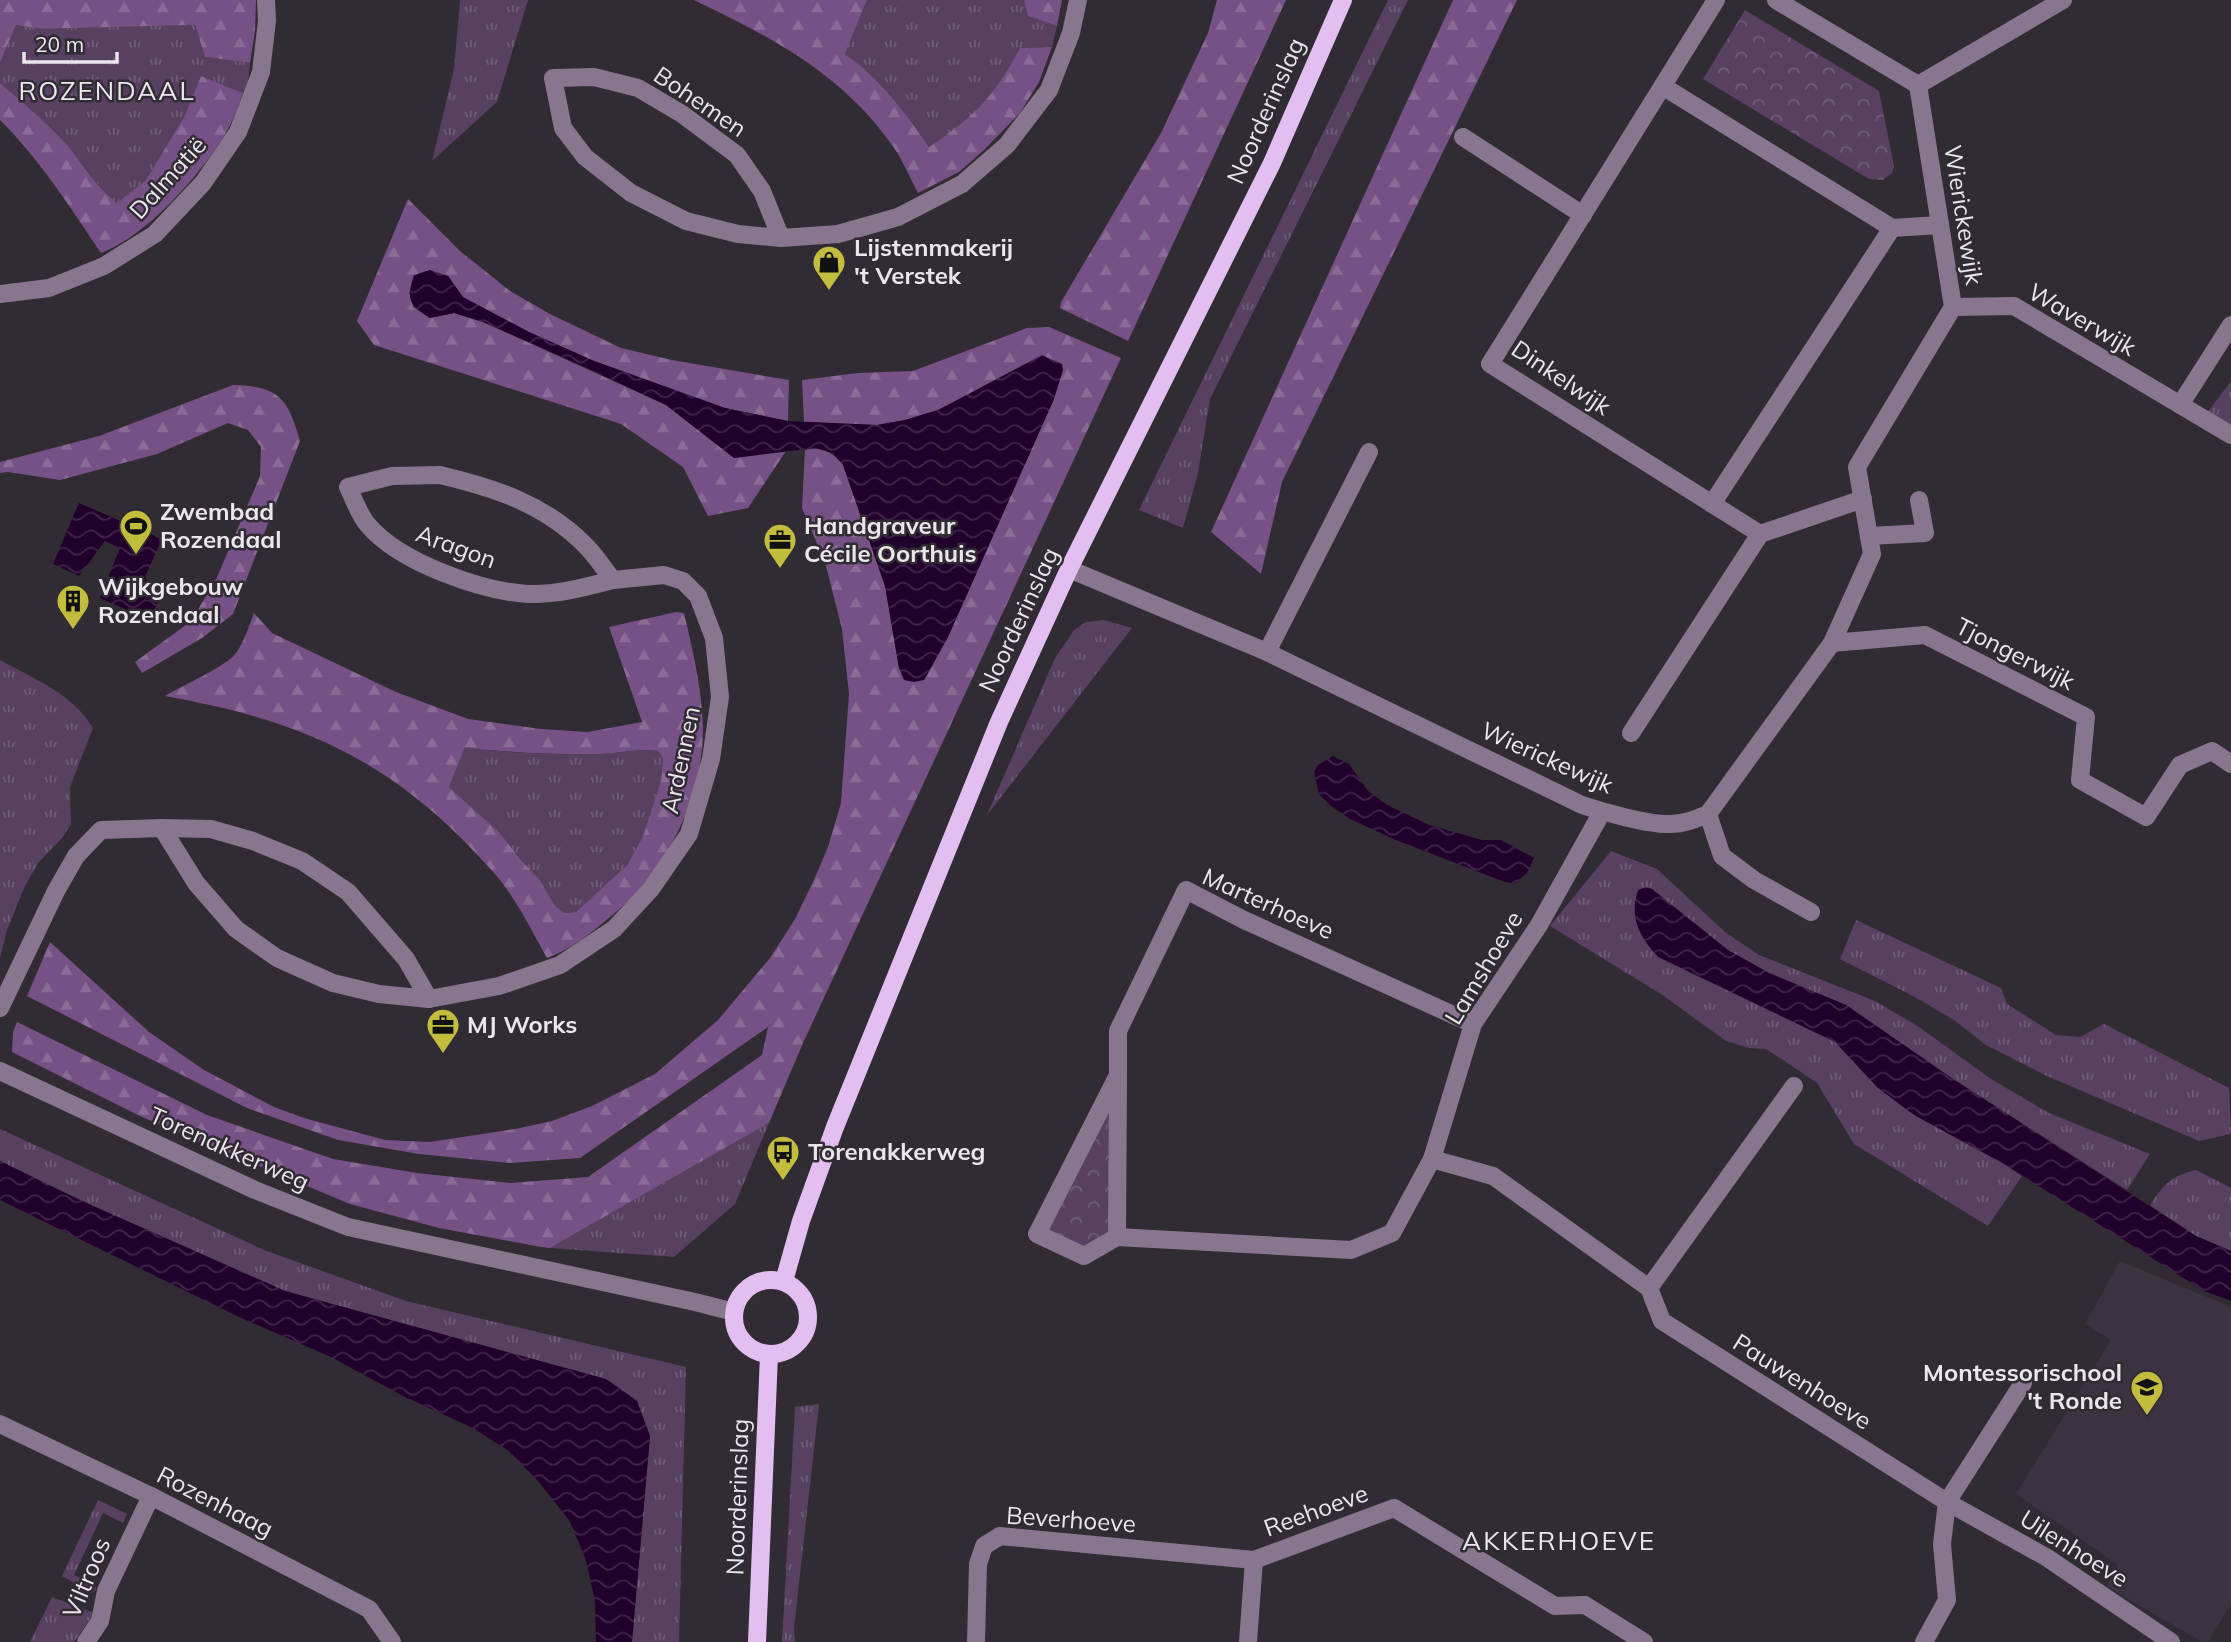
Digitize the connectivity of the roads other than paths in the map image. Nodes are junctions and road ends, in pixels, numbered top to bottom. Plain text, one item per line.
1 (265, 0) edge
2 (1078, 0) edge
3 (1343, 0) edge
4 (1716, 0) edge
5 (1776, 0) edge
6 (2063, 0) edge
7 (1918, 85) junction
8 (1664, 87) junction
9 (1463, 137) dead end
10 (1583, 215) junction
11 (1940, 225) junction
12 (1892, 228) junction
13 (781, 238) junction
14 (0, 293) edge
15 (1953, 307) junction
16 (2231, 325) edge
17 (2180, 405) junction
18 (2231, 435) edge
19 (1370, 452) dead end
20 (1863, 499) junction
21 (1919, 500) dead end
22 (1712, 504) junction
23 (1760, 534) junction
24 (1869, 536) junction
25 (1069, 569) junction
26 (613, 580) junction
27 (1832, 643) junction
28 (1267, 652) junction
29 (1630, 733) dead end
30 (2231, 764) edge
31 (1602, 812) junction
32 (1708, 814) junction
33 (162, 828) junction
34 (1811, 912) dead end
35 (429, 999) junction
36 (0, 1008) edge
37 (1473, 1024) junction
38 (0, 1070) edge
39 (1118, 1075) junction
40 (1794, 1086) dead end
41 (1432, 1159) junction
42 (1117, 1237) junction
43 (784, 1281) junction
44 (1649, 1288) junction
45 (734, 1312) junction
46 (769, 1355) junction
47 (2023, 1383) dead end
48 (0, 1424) edge
49 (151, 1496) junction
50 (1947, 1502) junction
51 (1254, 1560) junction
52 (86, 1642) edge
53 (392, 1642) edge
54 (757, 1642) edge
55 (976, 1642) edge
56 (1248, 1642) edge
57 (1644, 1642) edge
58 (1924, 1642) edge
59 (2171, 1642) edge

1 - 14 street, Dalmatië
2 - 13 street, Bohemen
3 - 25 main road, Noorderinslag
4 - 8 street, Dinkelwijk
5 - 7 street
6 - 7 street
7 - 11 street, Wierickewijk
8 - 10 street, Dinkelwijk
8 - 12 street
9 - 10 street
10 - 22 street, Dinkelwijk
11 - 12 street
11 - 15 street, Wierickewijk
12 - 22 street
13 - 13 street, Bohemen
15 - 17 street, Waverwijk
15 - 20 street, Wierickewijk
16 - 17 street
17 - 18 street, Waverwijk
19 - 28 street
20 - 23 street
20 - 24 street, Wierickewijk
21 - 24 street
22 - 23 street, Dinkelwijk
23 - 29 street
24 - 27 street, Wierickewijk
25 - 28 street, Wierickewijk
25 - 43 main road, Noorderinslag
26 - 26 street, Aragon
26 - 35 street, Ardennen
27 - 30 street, Tjongerwijk
27 - 32 street, Wierickewijk
28 - 31 street, Wierickewijk
31 - 32 street, Wierickewijk
31 - 37 street, Lamshoeve
32 - 34 street
33 - 35 street, Ardennen
33 - 35 street
33 - 36 street
37 - 39 street, Marterhoeve
37 - 41 street, Lamshoeve
38 - 45 street, Torenakkerweg
39 - 42 street, Marterhoeve
39 - 42 street, Marterhoeve
40 - 44 street
41 - 42 street, Lamshoeve
41 - 44 street
43 - 45 main road
43 - 46 main road
44 - 50 street, Pauwenhoeve
45 - 46 main road
46 - 54 main road, Noorderinslag
47 - 50 street
48 - 49 street, Rozenhaag
49 - 52 street, Viltroos
49 - 53 street, Rozenhaag
50 - 58 street
50 - 59 street, Uilenhoeve
51 - 55 street, Beverhoeve
51 - 56 street, Reehoeve
51 - 57 street, Reehoeve

